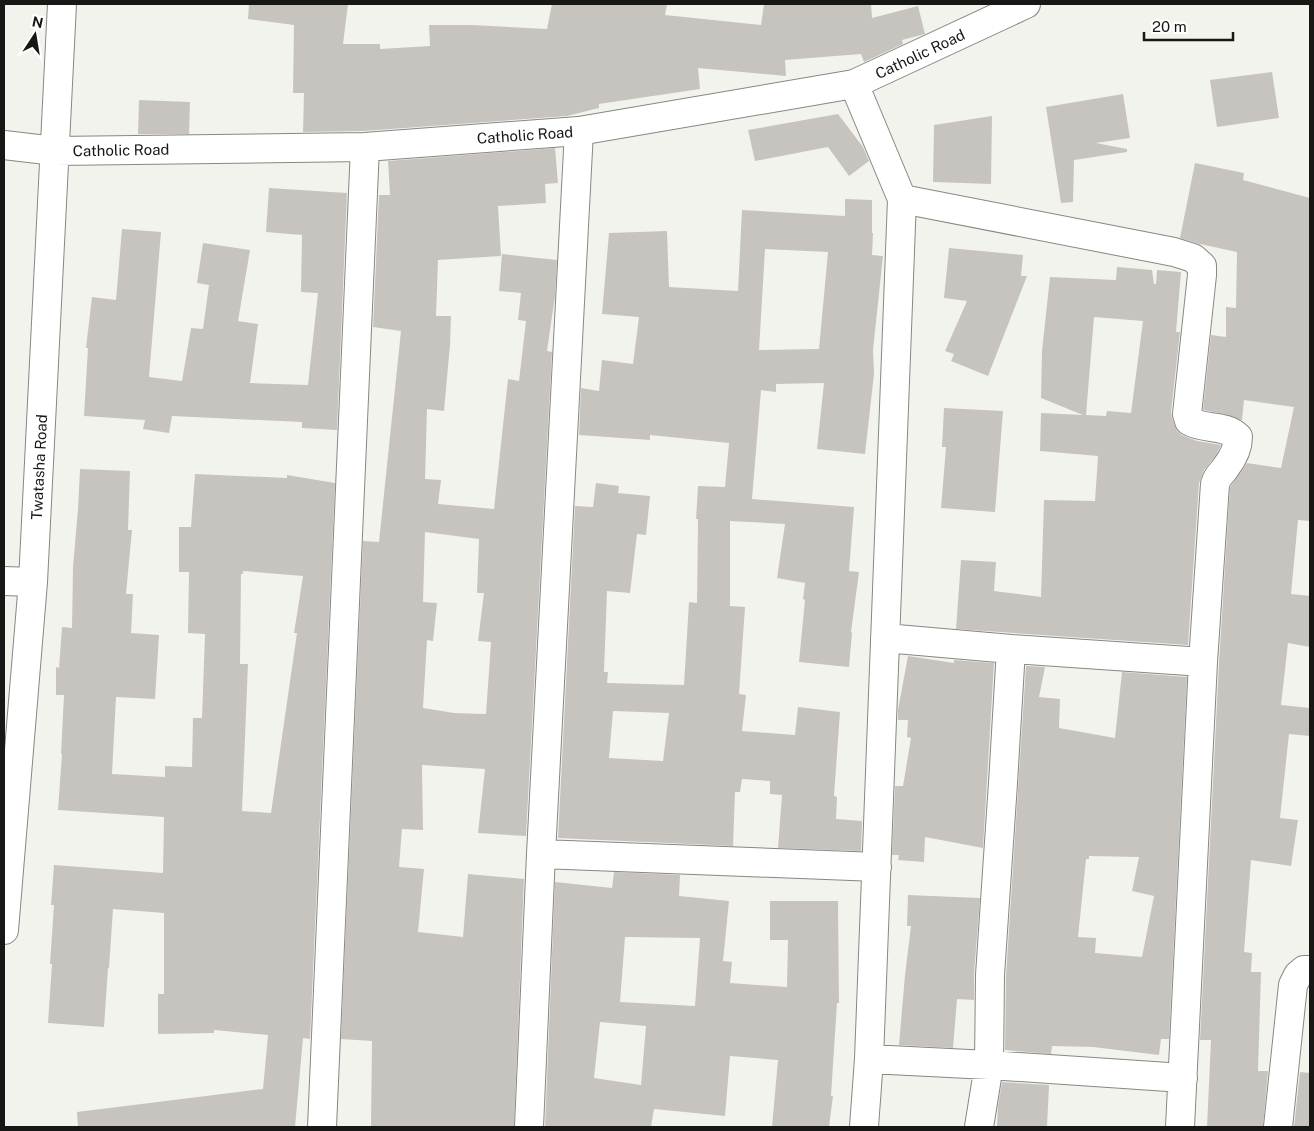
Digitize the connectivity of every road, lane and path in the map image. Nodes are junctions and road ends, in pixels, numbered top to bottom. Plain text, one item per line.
1 (62, 4) edge
2 (1026, 4) edge
3 (854, 84) junction
4 (579, 131) junction
5 (4, 144) edge
6 (365, 147) junction
7 (55, 151) junction
8 (902, 199) junction
9 (4, 581) edge
10 (33, 582) junction
11 (886, 638) junction
12 (1011, 649) junction
13 (1203, 662) junction
14 (541, 854) junction
15 (877, 868) junction
16 (4, 930) edge
17 (1310, 970) edge
18 (869, 1059) junction
19 (989, 1065) junction
20 (1183, 1078) junction
21 (322, 1127) edge
22 (529, 1127) edge
23 (864, 1127) edge
24 (979, 1127) edge
25 (1180, 1127) edge
26 (1278, 1127) edge

1 - 7 street, Twatasha Road
2 - 3 street, Catholic Road
3 - 4 street, Catholic Road
3 - 8 street
4 - 6 street, Catholic Road
4 - 14 street
5 - 7 street, Catholic Road
6 - 7 street, Catholic Road
6 - 21 street
7 - 10 street, Twatasha Road
8 - 11 street
8 - 13 street
9 - 10 street
10 - 16 street, Twatasha Road
11 - 12 street
11 - 15 street
12 - 13 street
12 - 19 street
13 - 20 street
14 - 15 street
14 - 22 street
15 - 18 street
17 - 26 street
18 - 19 street
18 - 23 street
19 - 20 street
19 - 24 street
20 - 25 street

